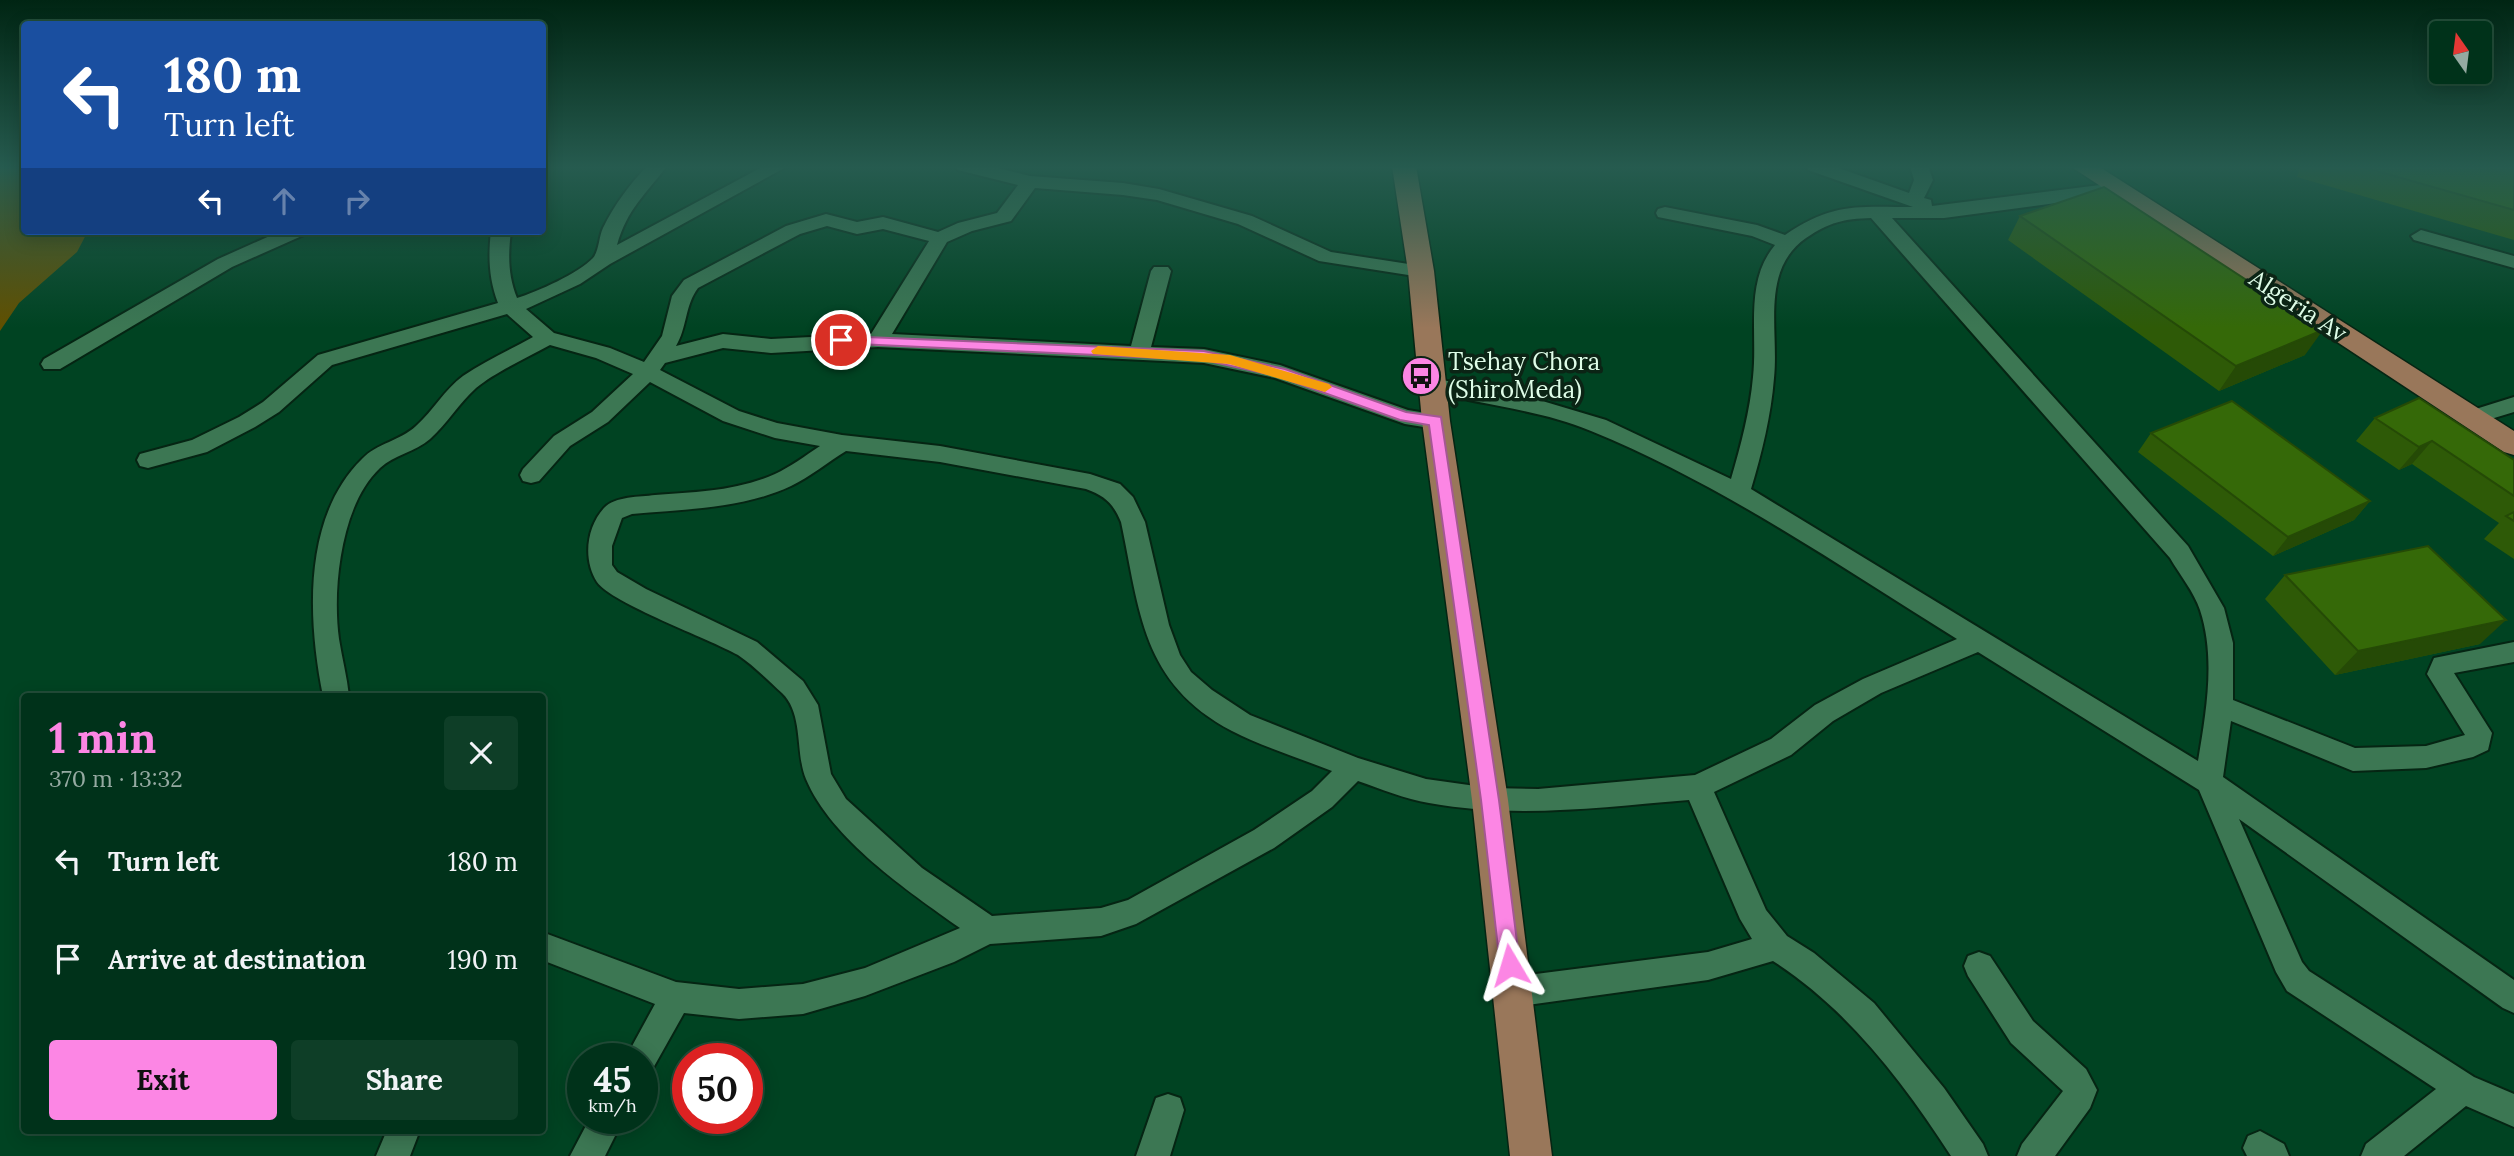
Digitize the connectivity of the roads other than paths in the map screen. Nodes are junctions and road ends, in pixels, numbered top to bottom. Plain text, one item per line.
1 (619, 220) edge
2 (678, 220) edge
3 (993, 220) edge
4 (1245, 220) edge
5 (1413, 220) edge
6 (1701, 220) edge
7 (1823, 220) edge
8 (1883, 220) edge
9 (2181, 220) edge
10 (288, 235) edge
11 (500, 235) edge
12 (2421, 236) dead end
13 (940, 237) junction
14 (1785, 242) junction
15 (603, 260) junction
16 (2514, 262) edge
17 (1161, 271) dead end
18 (1421, 271) junction
19 (509, 305) junction
20 (547, 338) junction
21 (878, 340) junction
22 (1139, 354) junction
23 (52, 364) dead end
24 (653, 365) junction
25 (1433, 385) junction
26 (2498, 414) edge
27 (1436, 421) junction
28 (842, 443) junction
29 (2514, 445) edge
30 (148, 460) dead end
31 (531, 475) dead end
32 (1739, 492) junction
33 (1978, 641) junction
34 (2514, 652) edge
35 (336, 693) edge
36 (2220, 706) junction
37 (1353, 768) junction
38 (2209, 782) junction
39 (1698, 787) junction
40 (1490, 800) junction
41 (987, 930) junction
42 (1776, 946) junction
43 (546, 947) edge
44 (1979, 966) dead end
45 (1513, 992) junction
46 (676, 996) junction
47 (2514, 998) edge
48 (650, 1043) edge
49 (2463, 1088) junction
50 (1168, 1110) dead end
51 (2514, 1111) edge
52 (402, 1134) edge
53 (599, 1134) edge
54 (393, 1156) edge
55 (587, 1156) edge
56 (1153, 1156) edge
57 (1531, 1156) edge
58 (1971, 1156) edge
59 (2034, 1156) edge
60 (2378, 1156) edge

1 - 15 street
2 - 15 street
3 - 13 street
4 - 18 street
5 - 18 main road
6 - 14 street
7 - 14 street
8 - 36 street
9 - 26 main road, Algeria Av
10 - 23 street
11 - 19 street
12 - 16 street
13 - 21 street
13 - 24 street
14 - 32 street
15 - 19 street
17 - 22 street
18 - 25 main road
19 - 20 street
19 - 30 street
20 - 24 street
20 - 35 street
21 - 22 street
21 - 24 street
22 - 27 street
24 - 28 street
24 - 31 street
25 - 27 main road
25 - 32 street
26 - 29 main road, Algeria Av
27 - 40 main road
28 - 37 street
28 - 41 street
32 - 33 street
33 - 38 street
33 - 39 street
34 - 36 street
36 - 38 street
37 - 40 street
37 - 41 street
38 - 47 street
38 - 49 street
39 - 40 street
39 - 42 street
40 - 45 main road
41 - 46 street
42 - 45 street
42 - 58 street
43 - 46 street
44 - 59 street
45 - 57 main road
46 - 48 street
49 - 51 street
49 - 60 street
50 - 56 street
52 - 54 street
53 - 55 street

